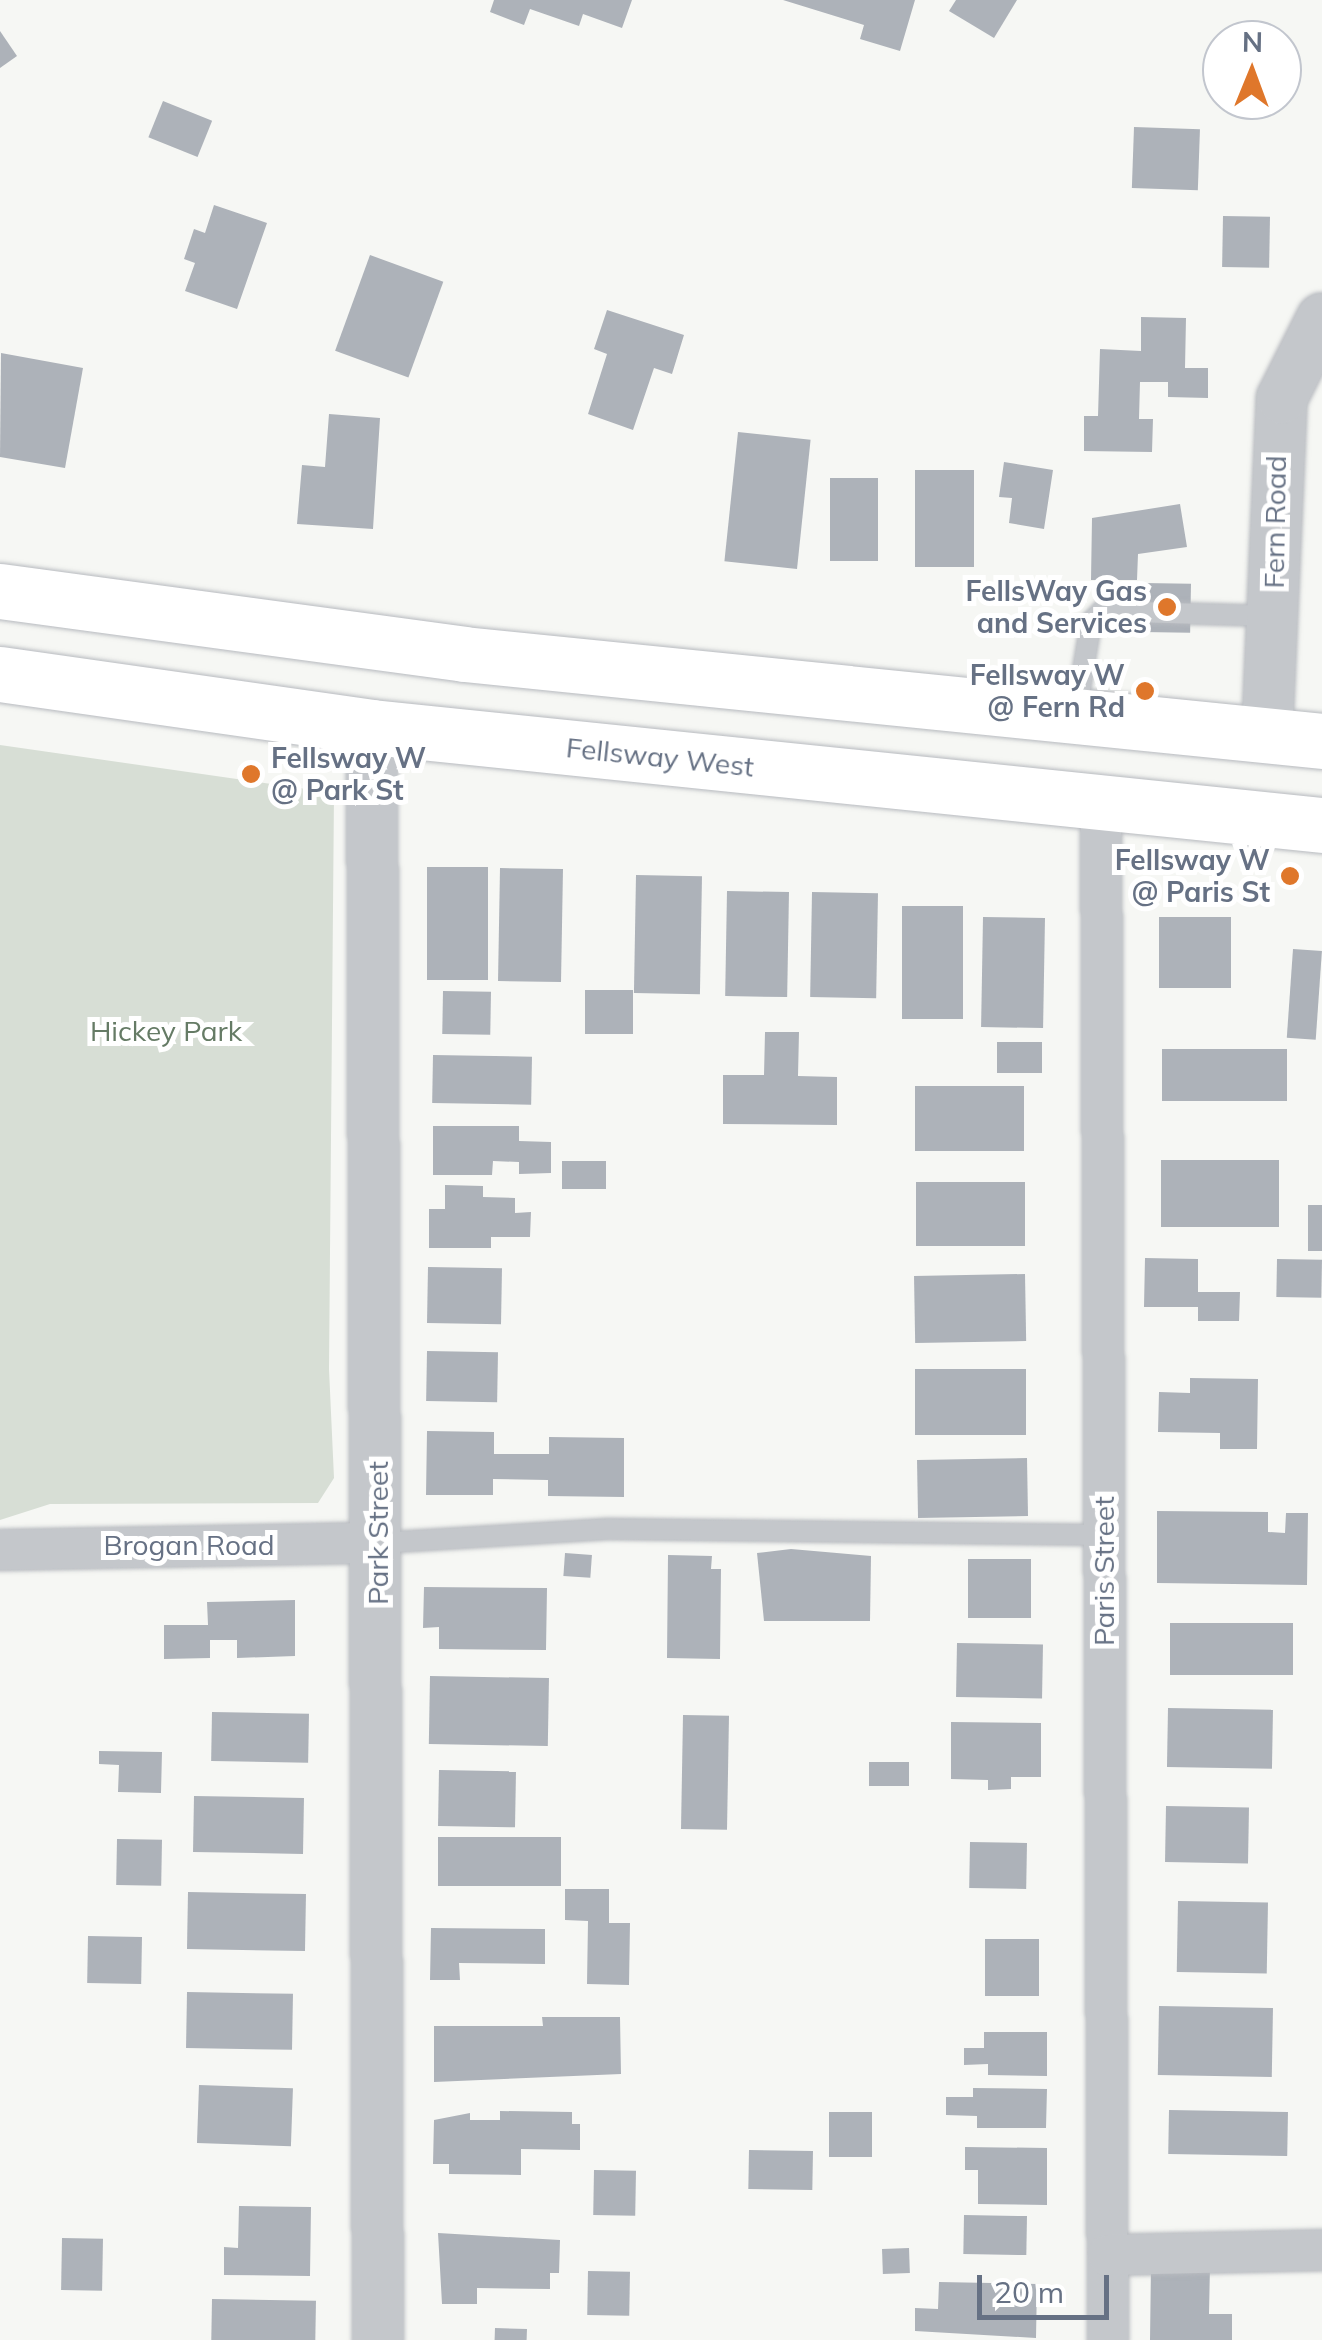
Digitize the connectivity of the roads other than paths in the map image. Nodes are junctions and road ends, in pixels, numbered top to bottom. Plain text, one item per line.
1 (1322, 318) edge
2 (0, 592) edge
3 (1272, 616) junction
4 (0, 674) edge
5 (1076, 715) junction
6 (372, 726) junction
7 (1267, 735) junction
8 (1322, 741) edge
9 (1101, 801) junction
10 (1322, 825) edge
11 (1104, 1535) junction
12 (379, 1544) junction
13 (0, 1550) edge
14 (1322, 2250) edge
15 (1108, 2255) junction
16 (378, 2340) edge
17 (1108, 2340) edge

1 - 3 street, Fern Road
2 - 5 main road
3 - 5 lane
3 - 7 street, Fern Road
4 - 6 main road, Fellsway West
5 - 7 main road
6 - 9 main road, Fellsway West
6 - 12 street, Park Street
7 - 8 main road
9 - 10 main road, Fellsway West
9 - 11 street, Paris Street
11 - 12 lane
11 - 15 street, Paris Street
12 - 13 street, Brogan Road
12 - 16 street, Park Street
14 - 15 street
15 - 17 street, Paris Street

